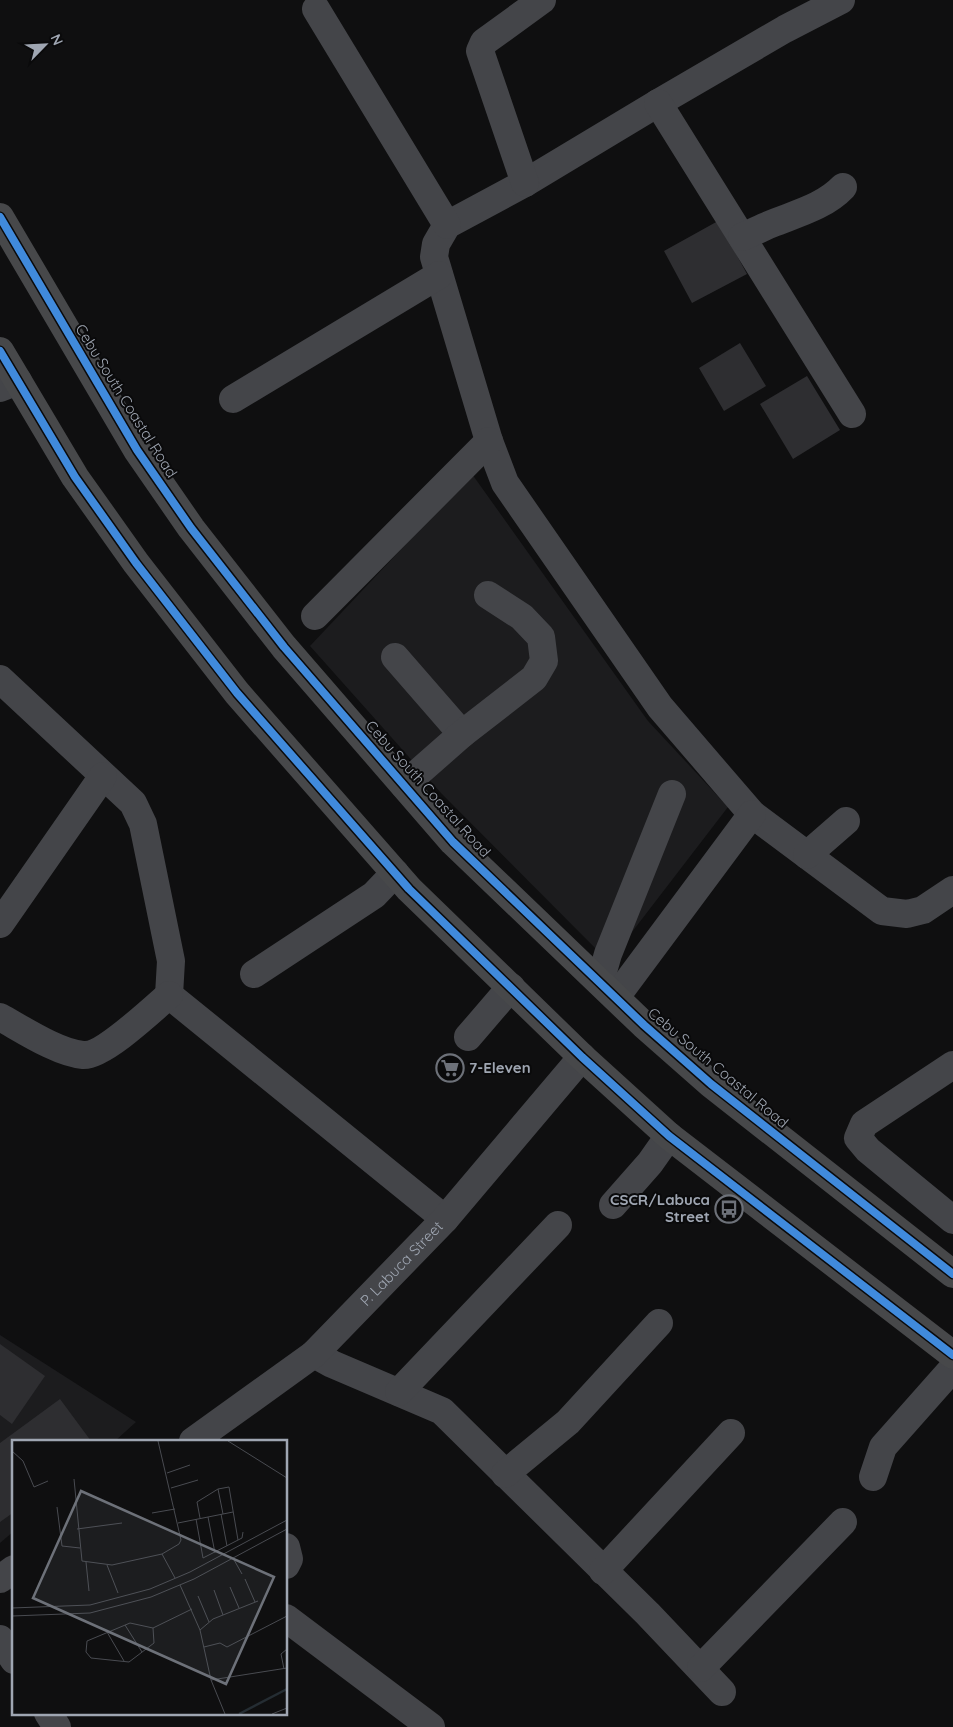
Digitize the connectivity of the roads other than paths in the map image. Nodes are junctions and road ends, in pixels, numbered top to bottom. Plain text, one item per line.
1 (542, 0) edge
2 (841, 0) edge
3 (316, 9) dead end
4 (658, 102) junction
5 (525, 183) junction
6 (843, 187) dead end
7 (0, 217) edge
8 (447, 225) junction
9 (742, 237) junction
10 (439, 275) junction
11 (0, 351) edge
12 (9, 385) edge
13 (233, 399) dead end
14 (852, 414) dead end
15 (489, 441) junction
16 (488, 595) dead end
17 (315, 616) dead end
18 (395, 657) dead end
19 (0, 679) edge
20 (462, 734) junction
21 (103, 776) junction
22 (404, 785) junction
23 (672, 794) dead end
24 (752, 814) junction
25 (846, 821) dead end
26 (808, 855) junction
27 (395, 873) junction
28 (953, 890) edge
29 (0, 924) edge
30 (254, 974) dead end
31 (511, 987) junction
32 (608, 990) junction
33 (169, 995) junction
34 (0, 1017) edge
35 (468, 1037) dead end
36 (582, 1057) junction
37 (953, 1065) edge
38 (669, 1136) junction
39 (613, 1205) dead end
40 (948, 1208) edge
41 (445, 1218) junction
42 (558, 1225) dead end
43 (953, 1274) edge
44 (659, 1323) dead end
45 (314, 1354) junction
46 (953, 1355) edge
47 (953, 1368) edge
48 (399, 1392) junction
49 (731, 1433) dead end
50 (199, 1439) edge
51 (505, 1474) junction
52 (872, 1477) dead end
53 (843, 1522) dead end
54 (12, 1570) edge
55 (603, 1571) junction
56 (0, 1578) edge
57 (288, 1620) edge
58 (0, 1639) edge
59 (12, 1657) edge
60 (701, 1668) junction
61 (722, 1692) dead end
62 (49, 1714) edge
63 (57, 1727) edge
64 (431, 1727) edge

1 - 5 street
2 - 4 street
3 - 8 street
4 - 5 street
4 - 9 street
5 - 8 street
6 - 9 street
7 - 22 highway, Cebu South Coastal Road
8 - 10 street
9 - 14 street
10 - 13 street
10 - 15 street
11 - 12 highway
12 - 27 highway
15 - 17 street
15 - 24 street
16 - 20 street
18 - 20 street
19 - 21 street
20 - 22 street
21 - 29 street
21 - 33 street
22 - 32 highway, Cebu South Coastal Road
23 - 32 street
24 - 26 street
24 - 32 street
25 - 26 street
26 - 28 street
27 - 30 street
27 - 31 highway
31 - 35 street
31 - 36 highway
32 - 43 highway, Cebu South Coastal Road
33 - 34 street
33 - 41 street
36 - 38 highway
36 - 41 street, P. Labuca Street
37 - 40 street
38 - 39 street
38 - 46 highway
41 - 45 street, P. Labuca Street
42 - 48 street
44 - 51 street
45 - 48 street
45 - 50 street, P. Labuca Street
47 - 52 street
48 - 51 street
49 - 55 street
51 - 55 street
53 - 60 street
54 - 56 street
55 - 60 street
57 - 64 street
58 - 59 street
60 - 61 street
62 - 63 street

